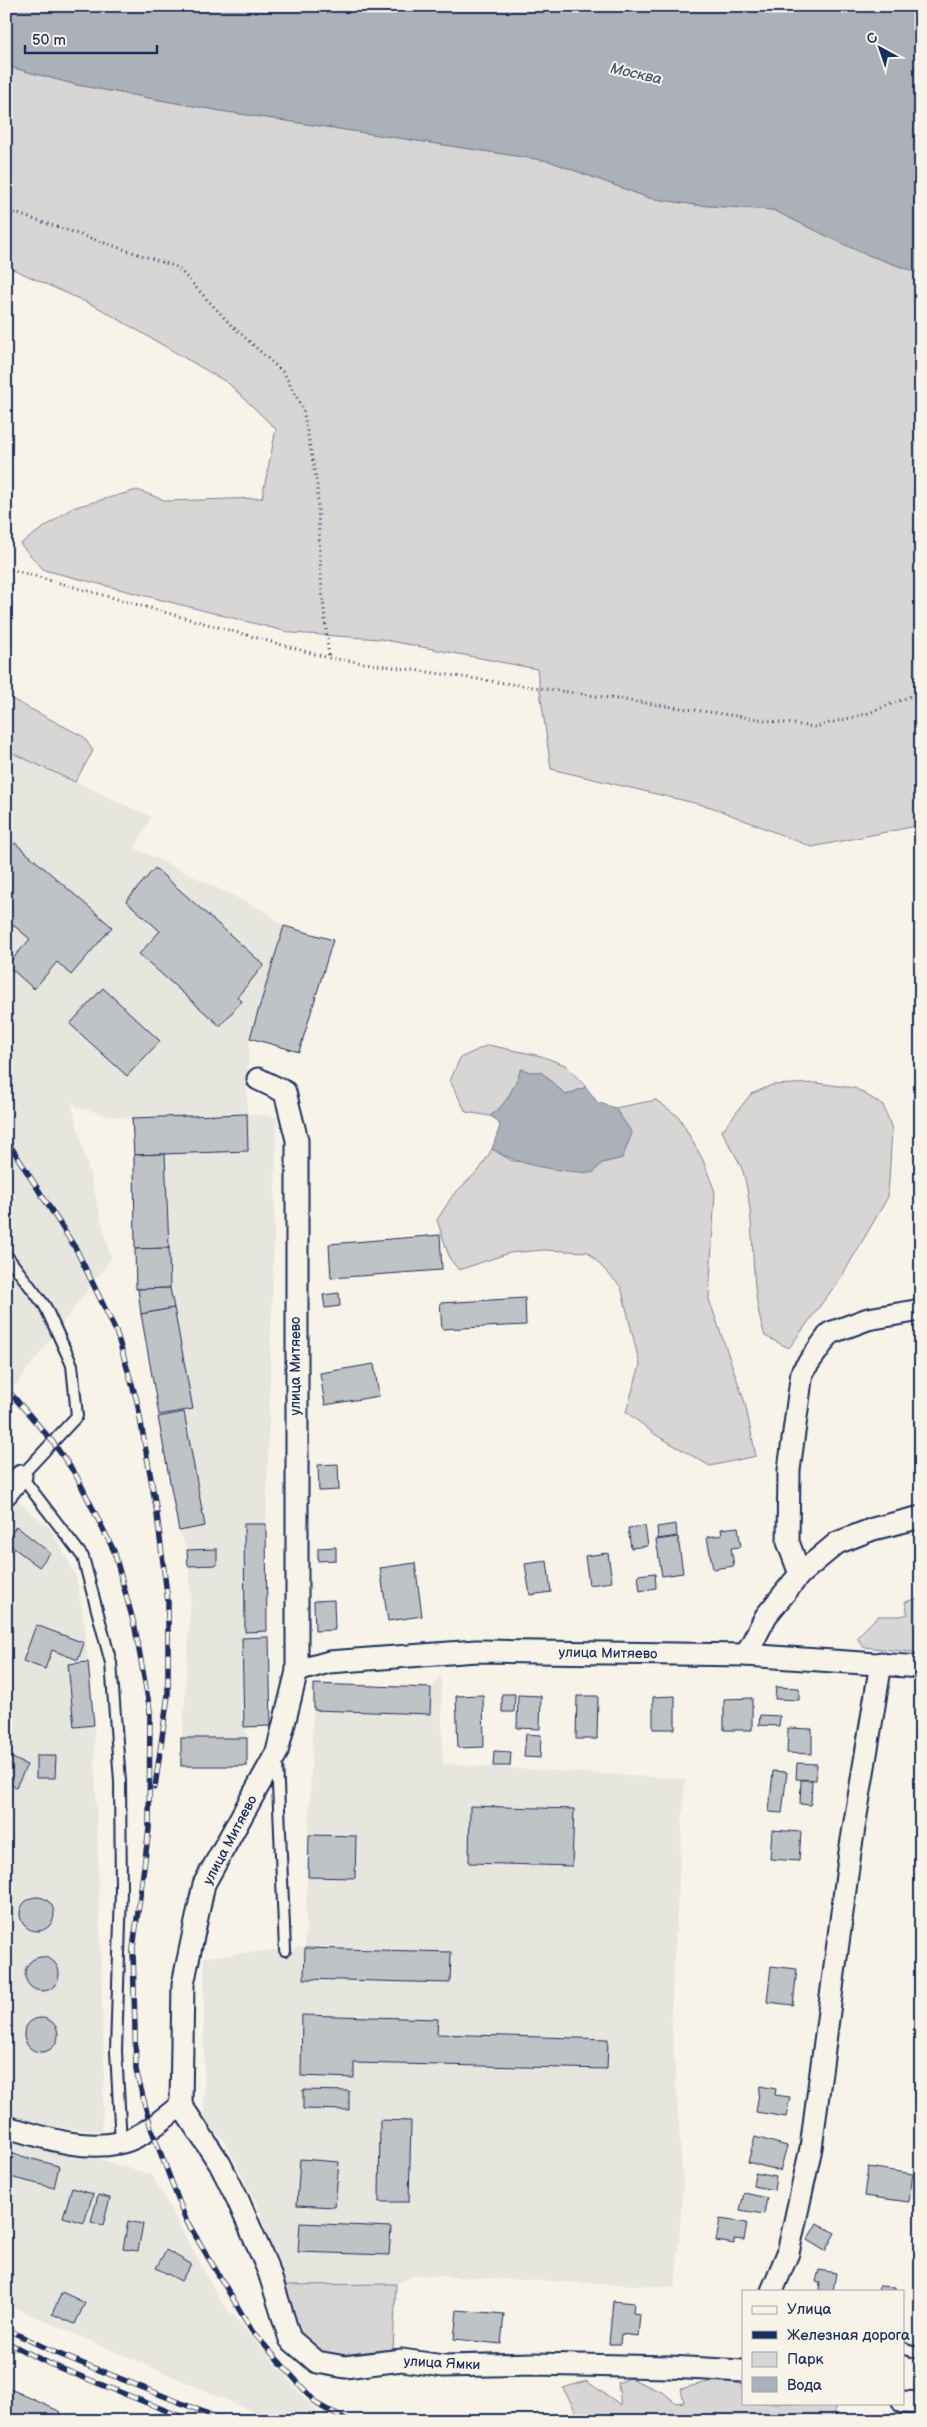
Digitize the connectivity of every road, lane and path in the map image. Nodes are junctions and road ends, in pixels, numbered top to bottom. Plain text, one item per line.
1 (6, 207) edge
2 (6, 568) edge
3 (329, 658) junction
4 (921, 692) edge
5 (258, 1079) dead end
6 (6, 1255) edge
7 (921, 1310) edge
8 (21, 1476) junction
9 (6, 1494) edge
10 (921, 1517) edge
11 (800, 1574) junction
12 (746, 1654) junction
13 (881, 1663) junction
14 (921, 1667) edge
15 (297, 1671) junction
16 (277, 1752) junction
17 (285, 1950) dead end
18 (181, 2105) junction
19 (6, 2127) edge
20 (121, 2143) junction
21 (772, 2290) edge
22 (904, 2348) edge
23 (915, 2352) dead end
24 (742, 2372) edge
25 (904, 2402) edge
26 (921, 2403) edge

1 - 3 path
2 - 3 path
3 - 4 path
5 - 15 street, улица Митяево
6 - 8 lane
7 - 11 street
8 - 9 street
8 - 20 lane
10 - 11 street
11 - 12 street
12 - 13 street, улица Митяево
12 - 15 street, улица Митяево
13 - 14 street, улица Митяево
13 - 21 street
15 - 16 street, улица Митяево
16 - 17 lane
16 - 18 street, улица Митяево
18 - 20 street
18 - 24 street, улица Ямки
19 - 20 street
22 - 23 lane
25 - 26 street

